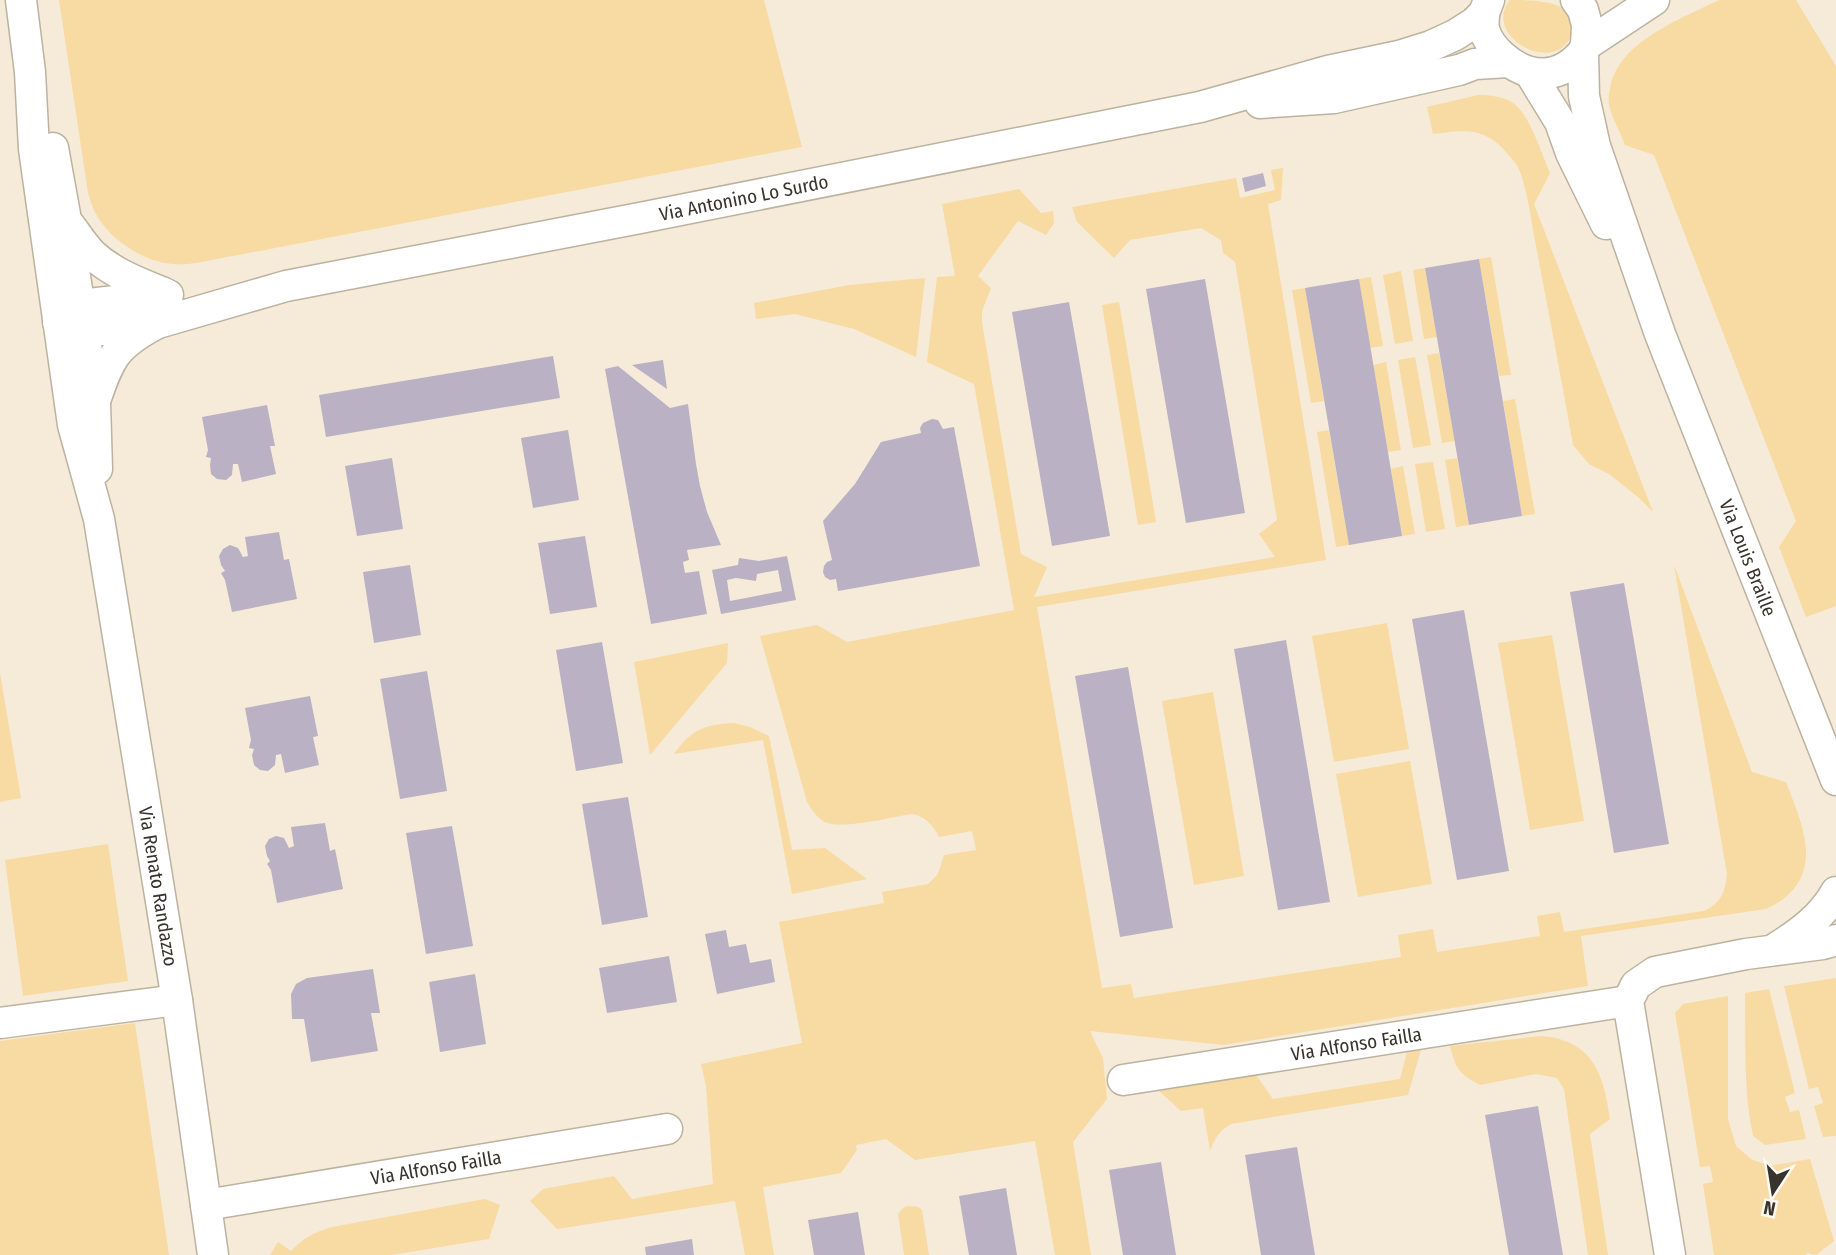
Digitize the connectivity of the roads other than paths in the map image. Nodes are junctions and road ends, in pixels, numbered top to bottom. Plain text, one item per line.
1 (21, 0) edge
2 (1576, 0) edge
3 (1654, 0) edge
4 (1487, 4) edge
5 (1584, 49) junction
6 (1519, 67) junction
7 (30, 72) junction
8 (1200, 107) junction
9 (66, 220) junction
10 (286, 286) junction
11 (168, 295) junction
12 (74, 320) junction
13 (158, 323) junction
14 (1660, 334) junction
15 (95, 402) junction
16 (99, 519) junction
17 (1836, 780) edge
18 (1836, 892) edge
19 (1836, 940) edge
20 (1771, 951) junction
21 (177, 1000) junction
22 (1628, 1001) junction
23 (0, 1023) edge
24 (1123, 1080) dead end
25 (667, 1129) dead end
26 (206, 1205) junction
27 (213, 1255) edge
28 (1670, 1255) edge

1 - 7 street
2 - 5 street
3 - 5 street
4 - 6 street
4 - 8 street
5 - 6 street
5 - 14 street
6 - 8 street
6 - 14 street
7 - 9 street
7 - 12 street
8 - 10 street, Via Antonino Lo Surdo
9 - 11 street
9 - 12 street
10 - 11 street
10 - 13 street
11 - 12 street
12 - 13 street
12 - 15 street
12 - 16 street
13 - 15 street
14 - 17 street, Via Louis Braille
15 - 16 street
16 - 21 street, Via Renato Randazzo
18 - 20 street
19 - 20 street
20 - 22 street
21 - 23 street
21 - 26 street, Via Renato Randazzo
22 - 24 street, Via Alfonso Failla
22 - 28 street
25 - 26 street, Via Alfonso Failla
26 - 27 street, Via Renato Randazzo

